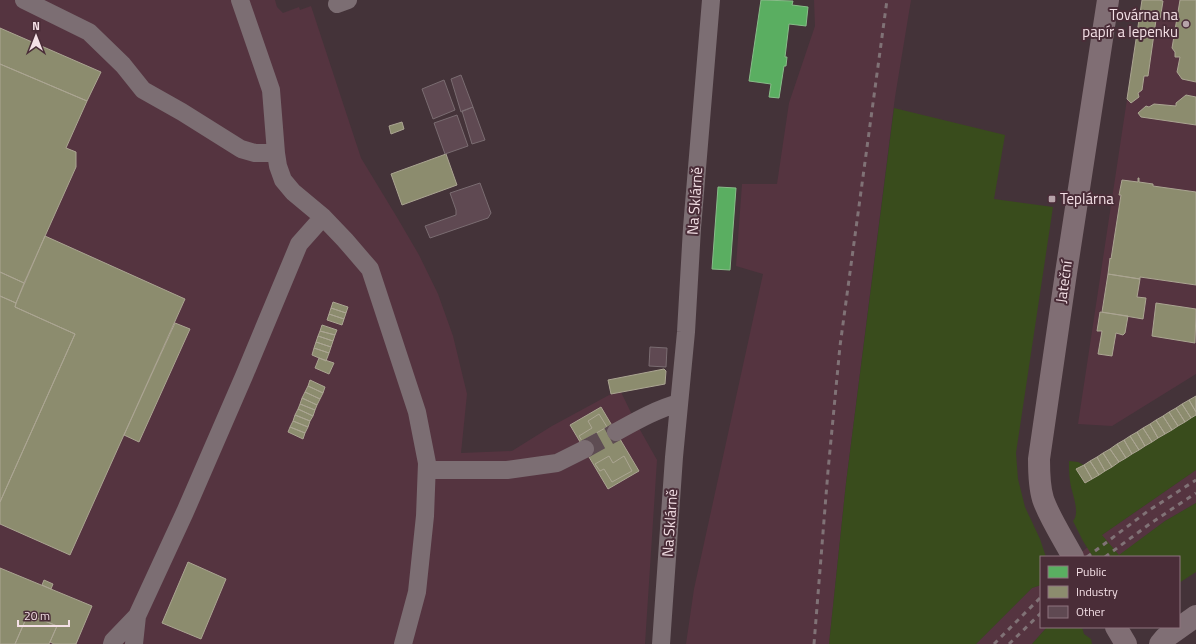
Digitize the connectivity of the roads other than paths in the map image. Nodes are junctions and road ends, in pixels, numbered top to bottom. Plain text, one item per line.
1 (24, 0) edge
2 (240, 0) edge
3 (711, 0) edge
4 (1108, 0) edge
5 (276, 153) junction
6 (323, 217) junction
7 (679, 403) junction
8 (616, 432) tunnel mouth
9 (585, 449) tunnel mouth
10 (427, 470) junction
11 (1072, 556) edge
12 (137, 616) junction
13 (1196, 616) edge
14 (1117, 628) edge
15 (1180, 628) edge
16 (1180, 628) edge
17 (112, 644) edge
18 (134, 644) edge
19 (403, 644) edge
20 (662, 644) edge
21 (1126, 644) edge
22 (1160, 644) edge

1 - 5 street
2 - 5 street
3 - 7 street, Na Sklárně
4 - 11 main road, Jateční
5 - 6 street
6 - 10 street
6 - 12 street
7 - 8 street
7 - 20 street, Na Sklárně
9 - 10 street
10 - 19 street
12 - 17 street
12 - 18 street
13 - 16 street
14 - 21 main road
15 - 22 street

